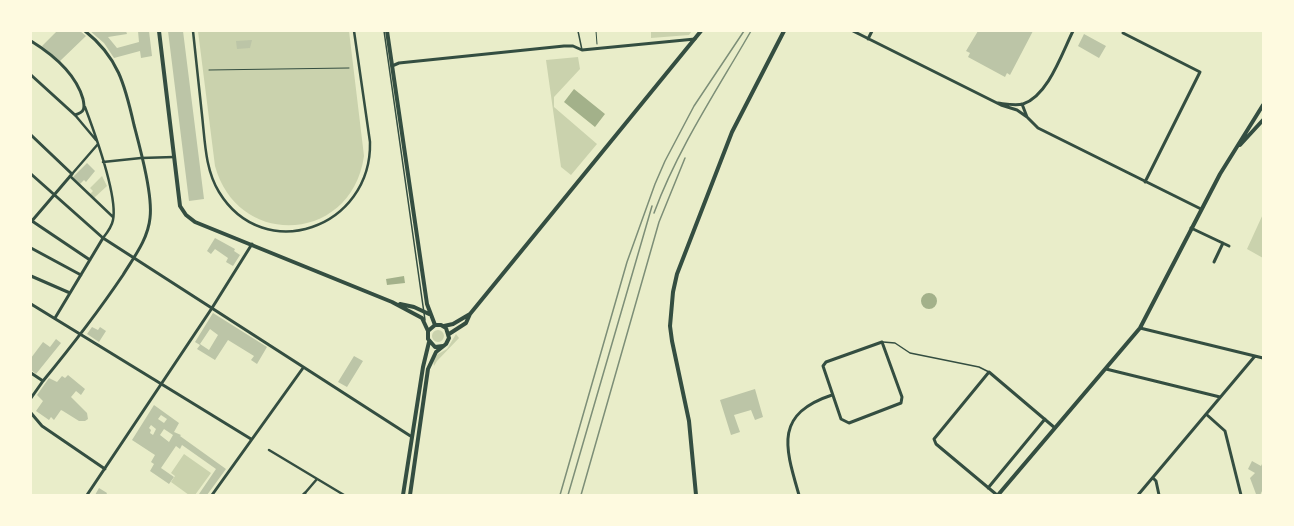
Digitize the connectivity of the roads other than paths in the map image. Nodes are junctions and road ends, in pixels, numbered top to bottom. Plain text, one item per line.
1 (85, 31) edge
2 (159, 31) edge
3 (193, 31) edge
4 (354, 31) edge
5 (386, 31) edge
6 (578, 31) edge
7 (701, 31) edge
8 (784, 31) edge
9 (854, 31) edge
10 (872, 31) edge
11 (1073, 31) edge
12 (1123, 33) dead end
13 (695, 39) junction
14 (868, 39) junction
15 (31, 41) edge
16 (582, 50) junction
17 (392, 66) junction
18 (31, 75) edge
19 (996, 103) junction
20 (1022, 104) junction
21 (1263, 105) edge
22 (85, 107) junction
23 (75, 115) junction
24 (1027, 118) junction
25 (1263, 120) edge
26 (31, 135) edge
27 (98, 144) junction
28 (1233, 153) junction
29 (141, 158) junction
30 (174, 158) junction
31 (104, 162) junction
32 (31, 174) edge
33 (71, 175) junction
34 (1145, 182) junction
35 (54, 194) junction
36 (1201, 209) junction
37 (114, 217) junction
38 (31, 221) edge
39 (1191, 228) junction
40 (103, 238) junction
41 (1223, 243) junction
42 (252, 244) junction
43 (1229, 246) dead end
44 (31, 248) edge
45 (134, 257) junction
46 (90, 260) junction
47 (1214, 262) dead end
48 (81, 275) junction
49 (31, 276) edge
50 (70, 293) junction
51 (392, 302) junction
52 (31, 304) edge
53 (212, 308) junction
54 (424, 310) junction
55 (429, 314) junction
56 (470, 314) junction
57 (55, 318) junction
58 (425, 321) junction
59 (434, 325) junction
60 (444, 326) junction
61 (1140, 328) junction
62 (428, 331) junction
63 (450, 334) junction
64 (80, 335) junction
65 (429, 342) junction
66 (882, 342) junction
67 (443, 346) junction
68 (1255, 356) junction
69 (1263, 358) edge
70 (303, 368) junction
71 (1106, 368) junction
72 (989, 372) junction
73 (31, 373) edge
74 (43, 381) junction
75 (161, 385) junction
76 (832, 395) junction
77 (1220, 397) junction
78 (31, 398) edge
79 (31, 413) edge
80 (1206, 414) junction
81 (1045, 419) junction
82 (1055, 428) junction
83 (412, 437) junction
84 (251, 439) junction
85 (256, 442) dead end
86 (269, 450) dead end
87 (104, 469) junction
88 (1153, 478) junction
89 (317, 479) junction
90 (988, 488) junction
91 (304, 494) edge
92 (87, 495) edge
93 (212, 495) edge
94 (344, 495) edge
95 (403, 495) edge
96 (410, 495) edge
97 (696, 495) edge
98 (799, 495) edge
99 (997, 495) edge
100 (1138, 495) edge
101 (1159, 495) edge
102 (1242, 495) edge

1 - 29 street
2 - 30 street
3 - 4 street
5 - 17 street
5 - 54 lane
6 - 16 lane
7 - 13 street
8 - 97 street
9 - 14 street
10 - 14 street
11 - 20 street
12 - 34 street
13 - 16 street
13 - 56 street
14 - 19 street
15 - 22 street
16 - 17 street
17 - 55 street
18 - 23 street
19 - 20 street
19 - 24 street
20 - 24 street
21 - 28 street
22 - 23 street
22 - 27 street
23 - 27 street
24 - 34 street
25 - 28 street
26 - 33 street
27 - 31 street
27 - 33 street
28 - 36 street
29 - 30 street
29 - 31 street
29 - 45 street
30 - 42 street
31 - 37 street
32 - 35 street
33 - 35 street
33 - 37 street
34 - 36 street
35 - 38 street
35 - 40 street
36 - 39 street
37 - 40 street
38 - 46 street
39 - 41 street
39 - 61 street
40 - 45 street
40 - 46 street
41 - 43 street
41 - 47 street
42 - 51 street
42 - 53 street
44 - 48 street
45 - 53 street
45 - 64 street
46 - 48 street
48 - 50 street
49 - 50 street
50 - 57 street
51 - 54 street
51 - 58 street
52 - 57 street
53 - 70 street
53 - 75 street
54 - 55 street
54 - 58 lane
55 - 59 street
56 - 60 street
56 - 63 street
57 - 64 street
58 - 62 street
59 - 60 street
59 - 62 street
60 - 63 street
61 - 68 street
61 - 71 street
62 - 65 street
63 - 67 street
64 - 74 street
64 - 75 street
65 - 67 street
65 - 83 street
66 - 72 lane
66 - 76 street
66 - 76 street
67 - 96 street
68 - 69 street
68 - 77 street
70 - 83 street
70 - 84 street
71 - 77 street
71 - 82 street
72 - 81 street
72 - 90 street
73 - 74 street
74 - 78 street
75 - 84 street
75 - 87 street
76 - 98 street
77 - 80 street
79 - 87 street
80 - 88 street
80 - 102 street
81 - 82 street
81 - 90 street
82 - 99 street
83 - 95 street
84 - 85 street
84 - 93 street
86 - 89 street
87 - 92 street
88 - 100 street
88 - 101 street
89 - 91 street
89 - 94 street
90 - 99 street

